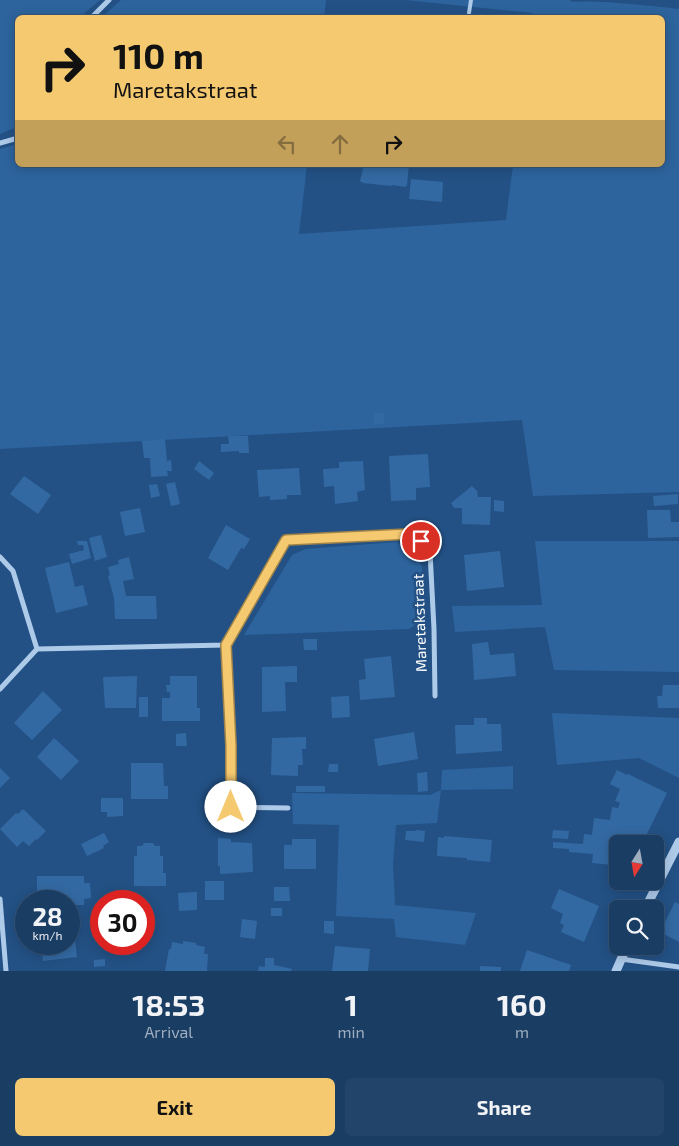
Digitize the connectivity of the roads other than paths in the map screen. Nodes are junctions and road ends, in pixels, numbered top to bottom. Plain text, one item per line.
1 (109, 0) edge
2 (471, 0) edge
3 (469, 13) dead end
4 (94, 15) edge
5 (15, 139) edge
6 (0, 143) edge
7 (0, 557) edge
8 (226, 645) junction
9 (37, 649) junction
10 (0, 689) edge
11 (435, 696) dead end
12 (288, 808) dead end
13 (679, 842) edge
14 (0, 898) edge
15 (650, 900) edge
16 (623, 955) edge
17 (621, 960) junction
18 (679, 968) edge
19 (6, 971) edge
20 (616, 971) edge

1 - 4 street
2 - 3 lane
5 - 6 street
7 - 9 street
8 - 9 street
8 - 11 street, Maretakstraat
8 - 12 street
9 - 10 street
13 - 15 street
14 - 19 street
16 - 17 street
17 - 18 street
17 - 20 street

